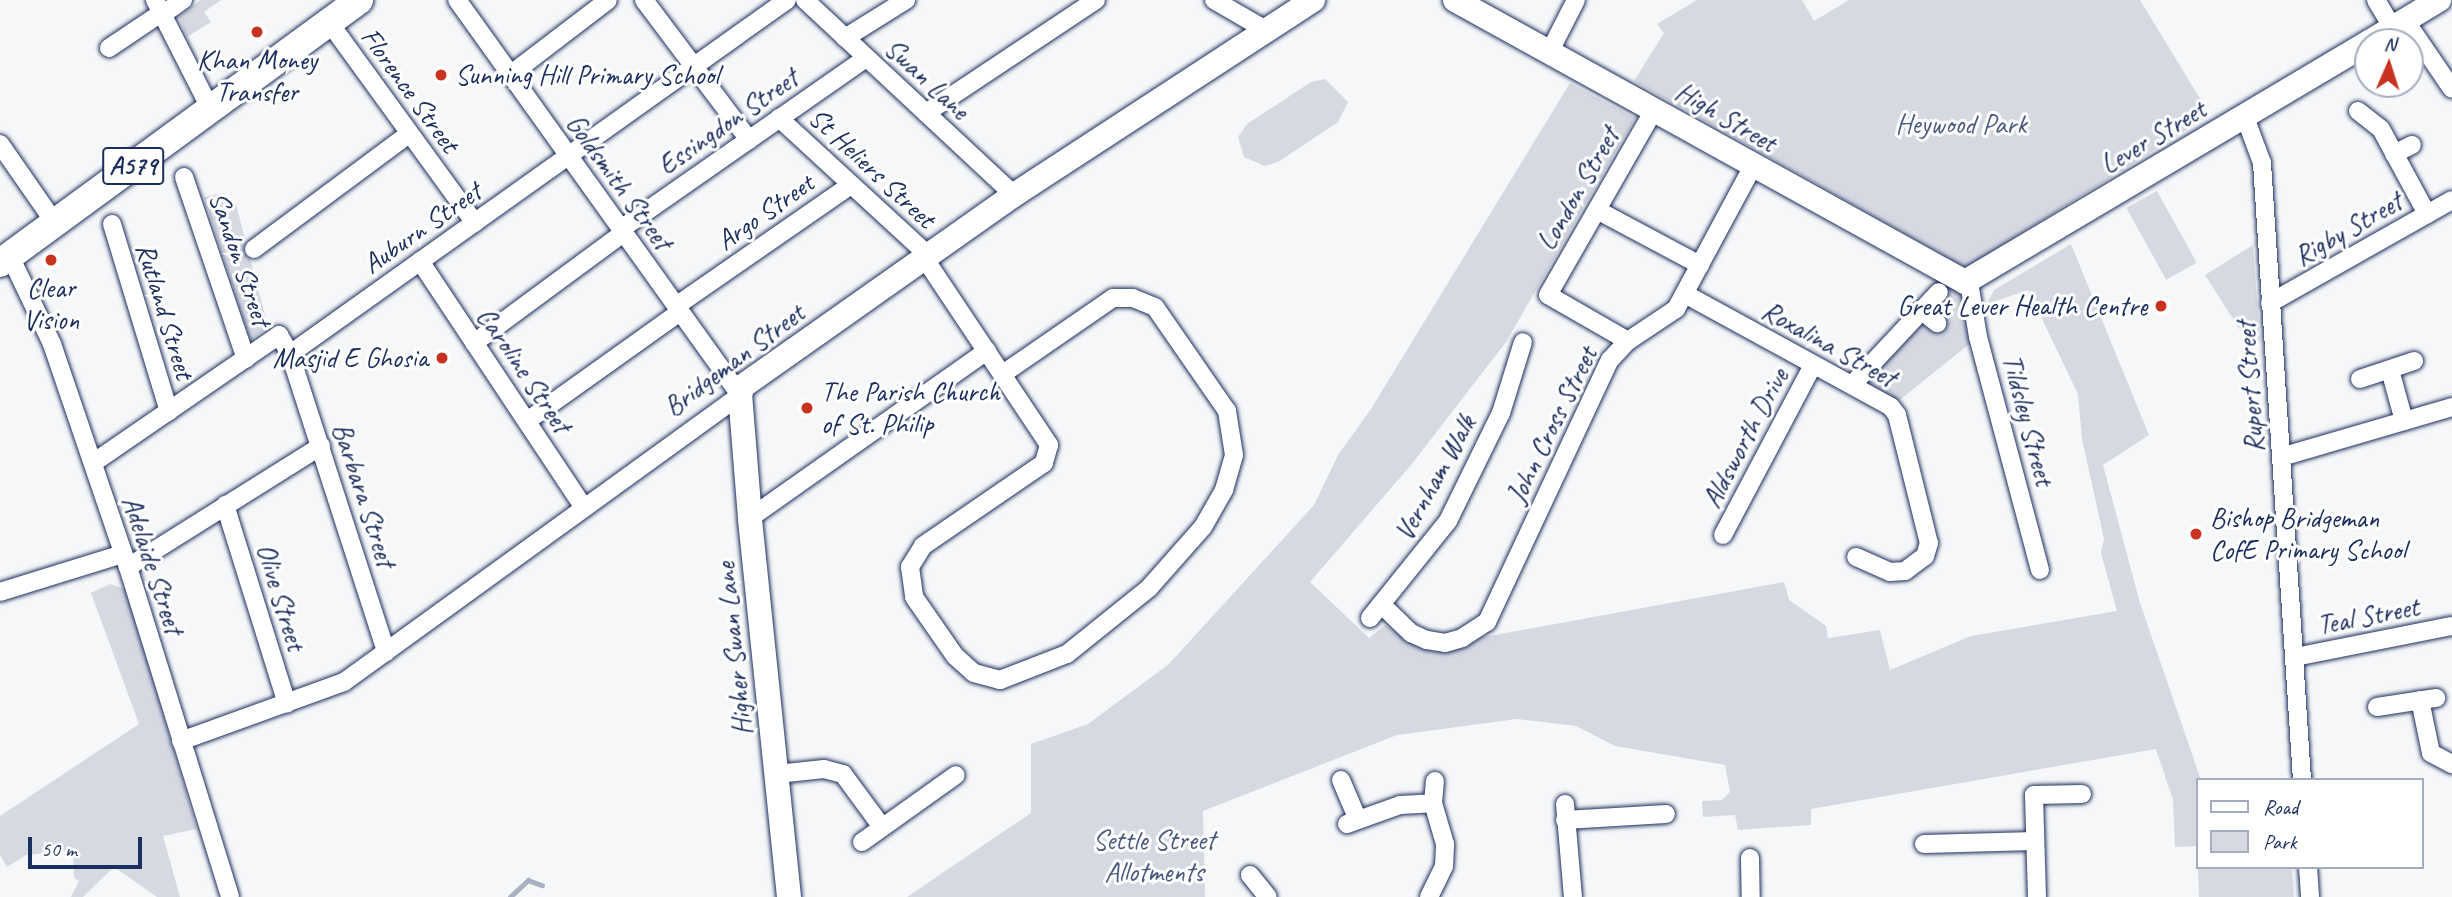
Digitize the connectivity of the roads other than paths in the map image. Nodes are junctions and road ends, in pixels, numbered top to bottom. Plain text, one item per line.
1 (183, 0) edge
2 (359, 0) edge
3 (457, 0) edge
4 (608, 0) edge
5 (645, 0) edge
6 (787, 0) edge
7 (805, 0) edge
8 (906, 0) edge
9 (1096, 0) edge
10 (1214, 0) edge
11 (1313, 0) edge
12 (1455, 0) edge
13 (1576, 0) edge
14 (2376, 0) edge
15 (2439, 0) edge
16 (159, 9) edge
17 (329, 22) junction
18 (2399, 24) junction
19 (2392, 28) edge
20 (1265, 29) junction
21 (845, 38) junction
22 (109, 48) dead end
23 (1550, 51) junction
24 (2354, 51) edge
25 (866, 58) junction
26 (694, 66) junction
27 (510, 75) junction
28 (2452, 89) edge
29 (211, 110) junction
30 (1654, 110) junction
31 (2358, 111) dead end
32 (926, 113) junction
33 (2245, 117) junction
34 (779, 118) junction
35 (409, 134) junction
36 (749, 140) junction
37 (0, 144) edge
38 (2412, 145) dead end
39 (2394, 154) junction
40 (568, 156) junction
41 (1753, 166) junction
42 (184, 177) dead end
43 (850, 185) junction
44 (1014, 195) junction
45 (2452, 200) edge
46 (1597, 210) junction
47 (2427, 214) junction
48 (55, 223) junction
49 (475, 223) junction
50 (112, 224) dead end
51 (622, 231) junction
52 (254, 249) dead end
53 (927, 258) junction
54 (5, 259) edge
55 (420, 261) junction
56 (1700, 265) junction
57 (1969, 282) junction
58 (1939, 292) dead end
59 (1685, 294) junction
60 (2270, 303) junction
61 (678, 309) junction
62 (1921, 310) junction
63 (1937, 323) dead end
64 (1628, 341) junction
65 (1523, 342) dead end
66 (474, 343) junction
67 (987, 351) junction
68 (290, 354) junction
69 (246, 359) junction
70 (2414, 361) dead end
71 (1813, 365) junction
72 (2390, 370) junction
73 (1003, 374) junction
74 (2360, 379) dead end
75 (1852, 385) junction
76 (740, 395) junction
77 (2452, 408) edge
78 (169, 412) junction
79 (527, 421) junction
80 (2404, 421) junction
81 (321, 446) junction
82 (2281, 457) junction
83 (93, 463) junction
84 (225, 505) junction
85 (584, 508) junction
86 (750, 517) junction
87 (1723, 535) dead end
88 (1856, 557) dead end
89 (126, 560) junction
90 (2040, 570) dead end
91 (0, 592) edge
92 (1375, 611) joint
93 (2452, 626) edge
94 (386, 652) junction
95 (2295, 657) junction
96 (287, 704) junction
97 (2377, 707) dead end
98 (181, 741) junction
99 (2452, 764) edge
100 (777, 774) junction
101 (956, 775) dead end
102 (2302, 778) edge
103 (1341, 780) dead end
104 (1435, 781) dead end
105 (2082, 794) dead end
106 (1433, 803) junction
107 (1665, 814) dead end
108 (882, 827) junction
109 (862, 842) dead end
110 (2035, 842) junction
111 (1924, 844) dead end
112 (1751, 858) dead end
113 (2308, 869) edge
114 (1250, 875) dead end
115 (1746, 886) edge
116 (230, 897) edge
117 (789, 897) edge
118 (1268, 897) edge
119 (1429, 897) edge
120 (1573, 897) edge
121 (2038, 897) edge
122 (2310, 897) edge

1 - 16 street
2 - 17 main road, A579
3 - 27 street, Goldsmith Street
4 - 27 street
5 - 26 street
6 - 26 street, Auburn Street
7 - 21 street, Swan Lane
8 - 21 street
9 - 32 street
10 - 20 street
11 - 20 street, Bridgeman Street
12 - 23 street, High Street
13 - 23 street
14 - 18 street
15 - 18 street, Lever Street
16 - 22 street
16 - 29 street
17 - 29 main road, A579
17 - 35 street, Florence Street
18 - 19 street, Lever Street
18 - 28 street
20 - 44 street, Bridgeman Street
21 - 25 street, Swan Lane
23 - 30 street, High Street
24 - 33 street, Lever Street
25 - 32 street, Swan Lane
25 - 34 street, Essingdon Street
26 - 36 street
26 - 40 street, Auburn Street
27 - 40 street, Goldsmith Street
29 - 48 main road, A579
30 - 41 street, High Street
30 - 46 street, London Street
31 - 39 street
32 - 44 street, Swan Lane
33 - 57 street, Lever Street
33 - 60 street, Rupert Street
34 - 36 street, Essingdon Street
34 - 43 street, St Heliers Street
35 - 49 street, Florence Street
35 - 52 street
36 - 51 street, Essingdon Street
37 - 48 street
38 - 39 street
39 - 47 street
40 - 49 street, Auburn Street
40 - 51 street, Goldsmith Street
41 - 56 street, John Cross Street
41 - 57 street, High Street
42 - 69 street, Sandon Street
43 - 53 street, St Heliers Street
43 - 61 street, Argo Street
44 - 53 street, Bridgeman Street
45 - 47 street, Rigby Street
46 - 56 street
46 - 64 street, London Street
47 - 60 street, Rigby Street
48 - 54 main road, A579
49 - 55 street, Auburn Street
50 - 78 street, Rutland Street
51 - 61 street, Goldsmith Street
51 - 66 street, Essingdon Street
53 - 67 street, St Heliers Street
53 - 76 street, Bridgeman Street
54 - 83 street, Adelaide Street
55 - 66 street, Caroline Street
55 - 68 street, Auburn Street
56 - 59 street, John Cross Street
57 - 90 street, Tildsley Street
58 - 62 street
59 - 64 street, John Cross Street
59 - 71 street, Roxalina Street
60 - 82 street, Rupert Street
61 - 76 street, Goldsmith Street
61 - 79 street, Argo Street
62 - 63 street
62 - 75 street
64 - 92 street, John Cross Street
65 - 92 street, Vernham Walk
66 - 79 street, Caroline Street
67 - 73 street, St Heliers Street
67 - 86 street
68 - 69 street
68 - 81 street, Barbara Street
69 - 78 street
70 - 72 street
71 - 75 street, Roxalina Street
71 - 87 street, Aldsworth Drive
72 - 74 street
72 - 80 street
73 - 73 street, St Heliers Street
75 - 88 street, Roxalina Street
76 - 85 street, Bridgeman Street
76 - 86 street, Higher Swan Lane
77 - 80 street
78 - 83 street
79 - 85 street, Caroline Street
80 - 82 street
81 - 84 street
81 - 94 street, Barbara Street
82 - 95 street, Rupert Street
83 - 89 street, Adelaide Street
84 - 89 street
84 - 96 street, Olive Street
85 - 94 street, Bridgeman Street
86 - 100 street, Higher Swan Lane
89 - 91 street
89 - 98 street, Adelaide Street
93 - 95 street, Teal Street
94 - 96 street, Bridgeman Street
95 - 102 street, Rupert Street
96 - 98 street, Bridgeman Street
97 - 99 street
98 - 116 street, Adelaide Street
100 - 108 street
100 - 117 street, Higher Swan Lane
101 - 108 street
103 - 106 street
104 - 106 street
105 - 110 street
106 - 119 street
107 - 120 street
108 - 109 street
110 - 111 street
110 - 121 street
112 - 115 street
113 - 122 street
114 - 118 street

